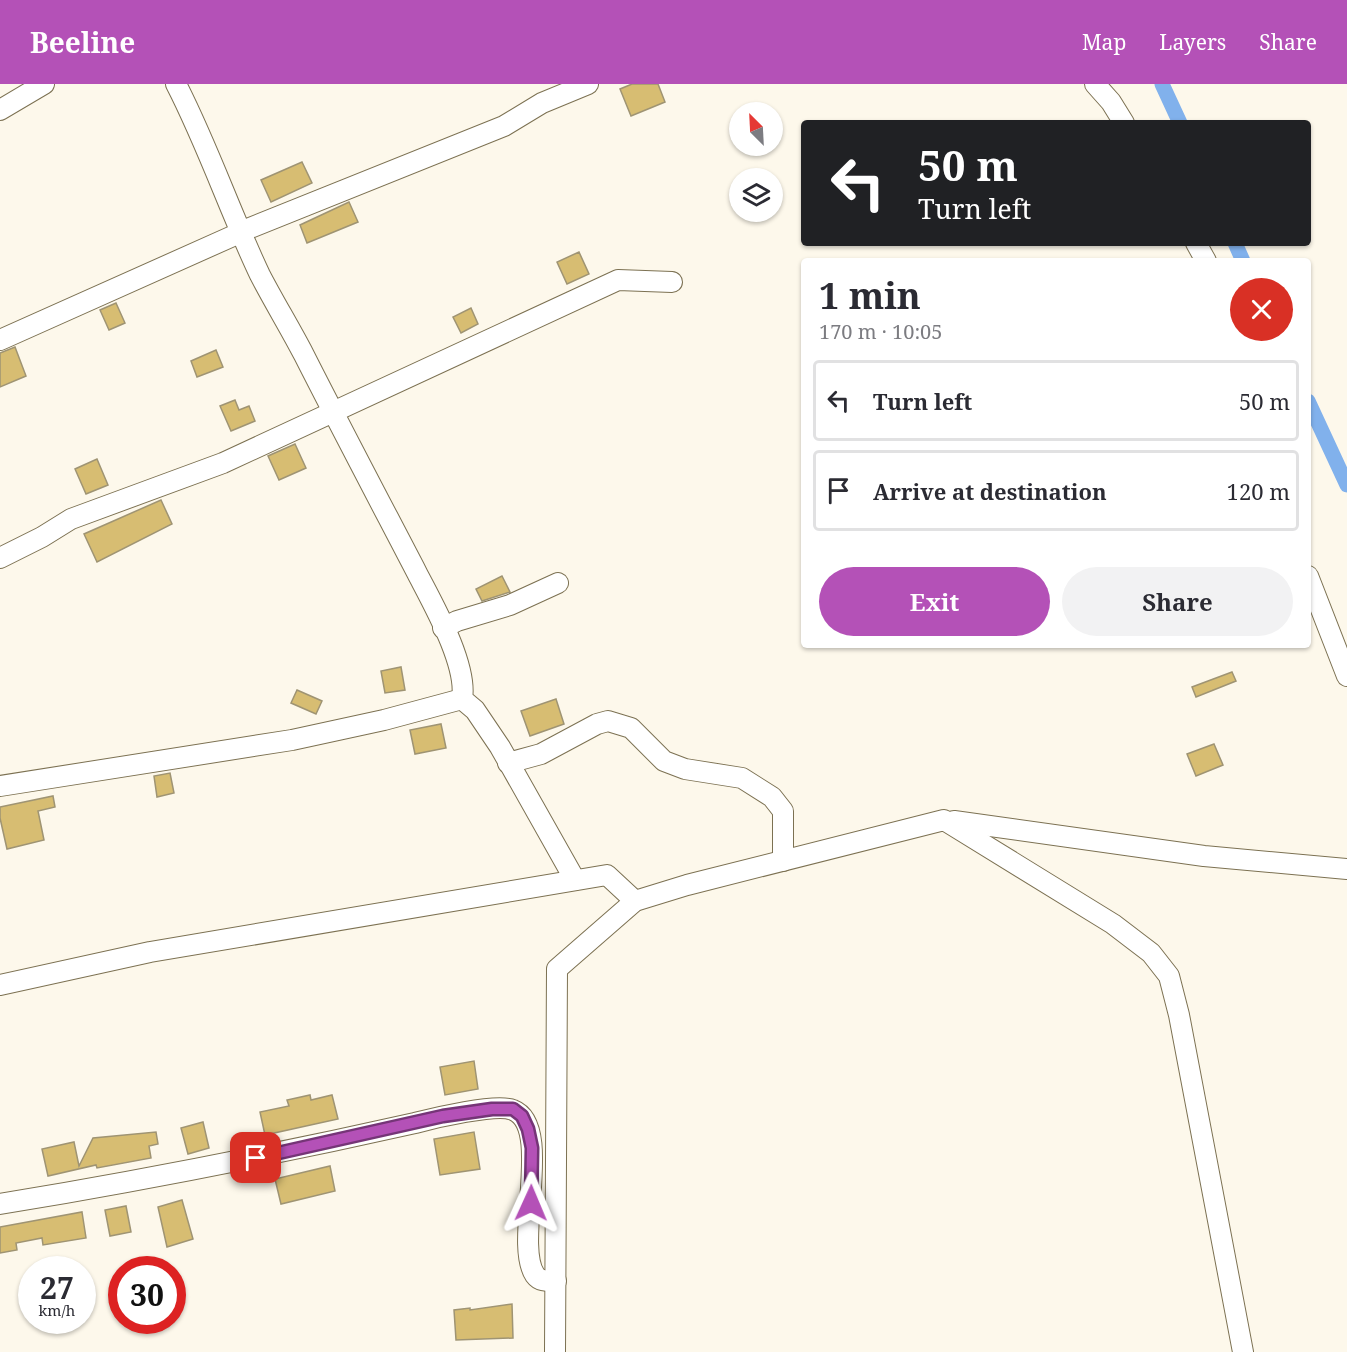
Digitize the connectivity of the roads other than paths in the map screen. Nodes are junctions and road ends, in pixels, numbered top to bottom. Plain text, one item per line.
1 (44, 84) edge
2 (176, 84) edge
3 (588, 84) edge
4 (1095, 84) edge
5 (0, 110) edge
6 (1122, 120) edge
7 (242, 232) junction
8 (672, 282) dead end
9 (0, 340) edge
10 (331, 412) junction
11 (0, 558) edge
12 (558, 583) dead end
13 (1311, 584) edge
14 (443, 628) junction
15 (1347, 675) edge
16 (462, 699) junction
17 (508, 763) junction
18 (0, 786) edge
19 (944, 820) junction
20 (783, 861) junction
21 (1347, 870) edge
22 (575, 880) junction
23 (635, 901) junction
24 (0, 985) edge
25 (0, 1204) edge
26 (556, 1281) junction
27 (555, 1352) edge
28 (1243, 1352) edge

1 - 5 street
2 - 7 street
3 - 7 street
4 - 6 street
7 - 9 street
7 - 10 street
8 - 10 street
10 - 11 street
10 - 14 street
12 - 14 street
13 - 15 street
14 - 16 street
16 - 17 street
16 - 18 street
17 - 20 street
17 - 22 street
19 - 20 street
19 - 21 street
19 - 28 street
20 - 23 street
22 - 23 street
22 - 24 street
23 - 26 street
25 - 26 street
26 - 27 street

